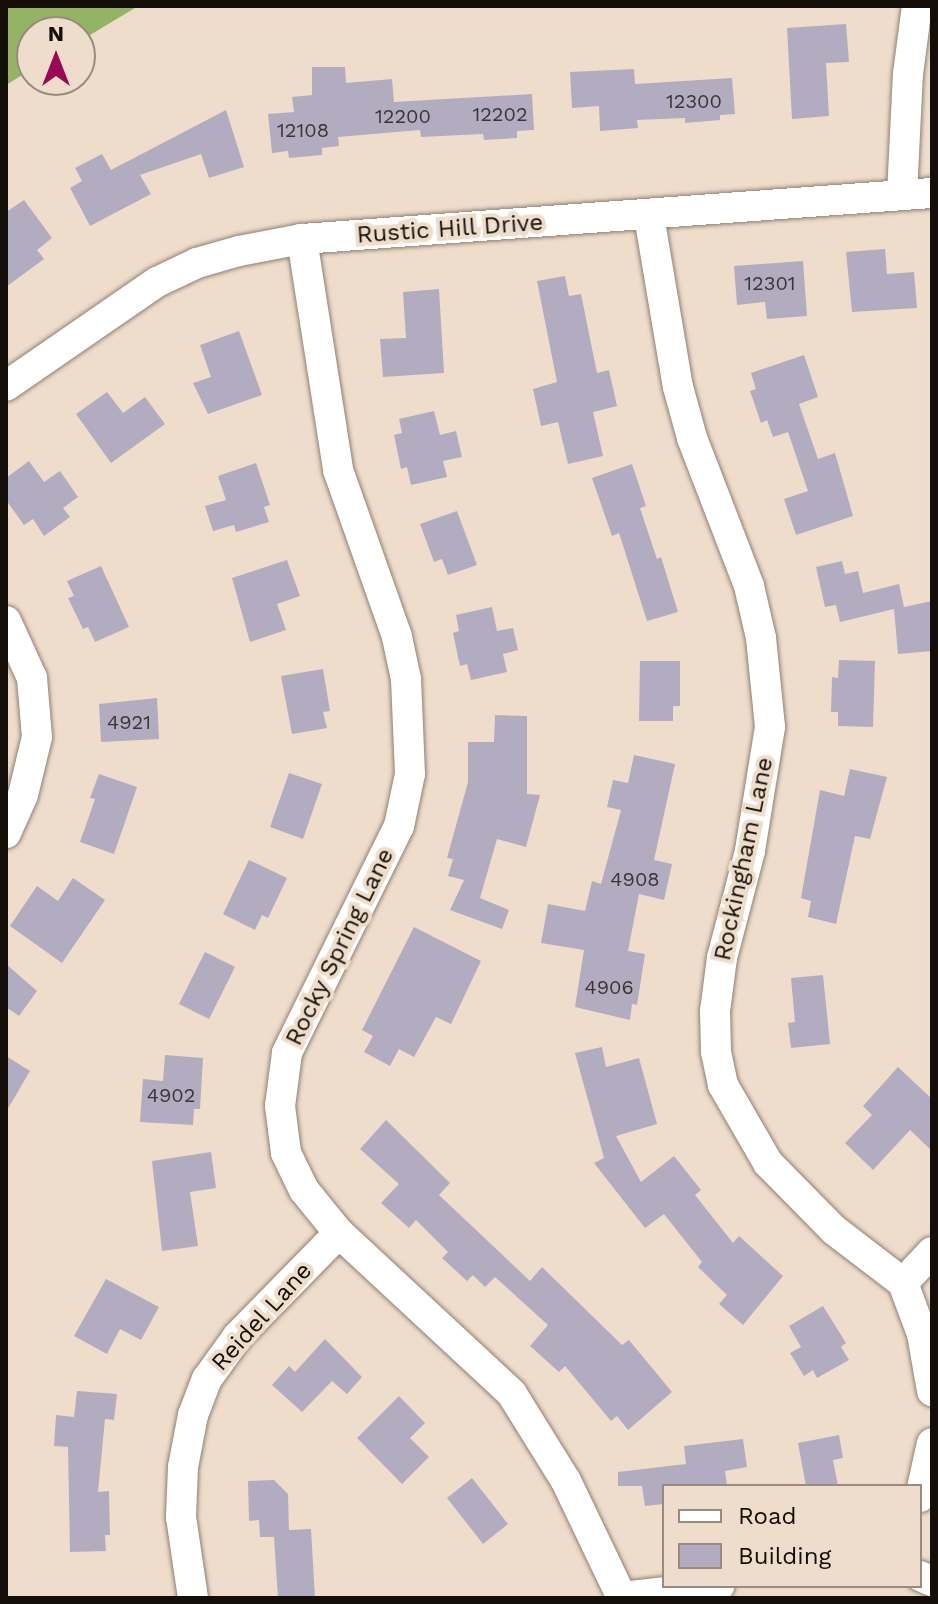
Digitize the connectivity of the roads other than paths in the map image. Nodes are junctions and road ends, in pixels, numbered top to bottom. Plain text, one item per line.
1 (917, 6) edge
2 (932, 193) edge
3 (902, 195) junction
4 (649, 216) junction
5 (302, 239) junction
6 (6, 386) edge
7 (6, 621) edge
8 (6, 833) edge
9 (339, 1233) junction
10 (932, 1252) edge
11 (903, 1283) junction
12 (932, 1391) edge
13 (932, 1443) edge
14 (922, 1488) edge
15 (701, 1588) edge
16 (622, 1597) edge
17 (193, 1598) edge

1 - 3 street
2 - 3 street, Rustic Hill Drive
3 - 4 street, Rustic Hill Drive
4 - 5 street, Rustic Hill Drive
4 - 11 street, Rockingham Lane
5 - 6 street, Rustic Hill Drive
5 - 9 street, Rocky Spring Lane
7 - 8 street
9 - 16 street, Rocky Spring Lane
9 - 17 street, Reidel Lane
10 - 11 street
11 - 12 street
13 - 14 street
15 - 16 street

